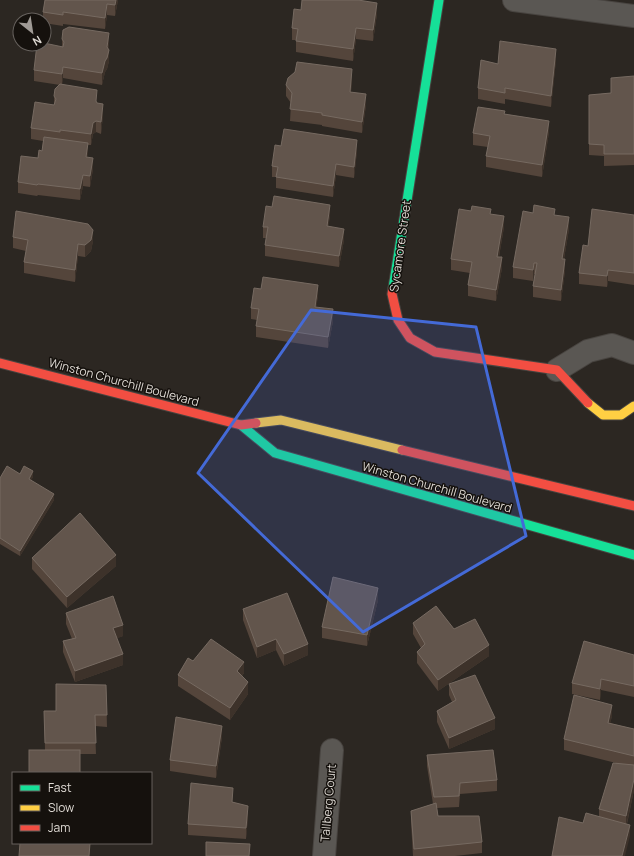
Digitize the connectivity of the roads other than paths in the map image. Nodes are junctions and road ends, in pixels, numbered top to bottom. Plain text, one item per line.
1 (439, 0) edge
2 (514, 0) edge
3 (634, 16) edge
4 (634, 353) edge
5 (0, 363) edge
6 (557, 370) junction
7 (634, 406) edge
8 (241, 425) junction
9 (634, 506) edge
10 (634, 555) edge
11 (332, 750) dead end
12 (324, 856) edge

1 - 6 main road, Sycamore Street
2 - 3 street
4 - 6 street
5 - 8 main road, Winston Churchill Boulevard
6 - 7 main road
8 - 9 main road, Winston Churchill Boulevard
8 - 10 main road, Winston Churchill Boulevard
11 - 12 street, Tallberg Court

